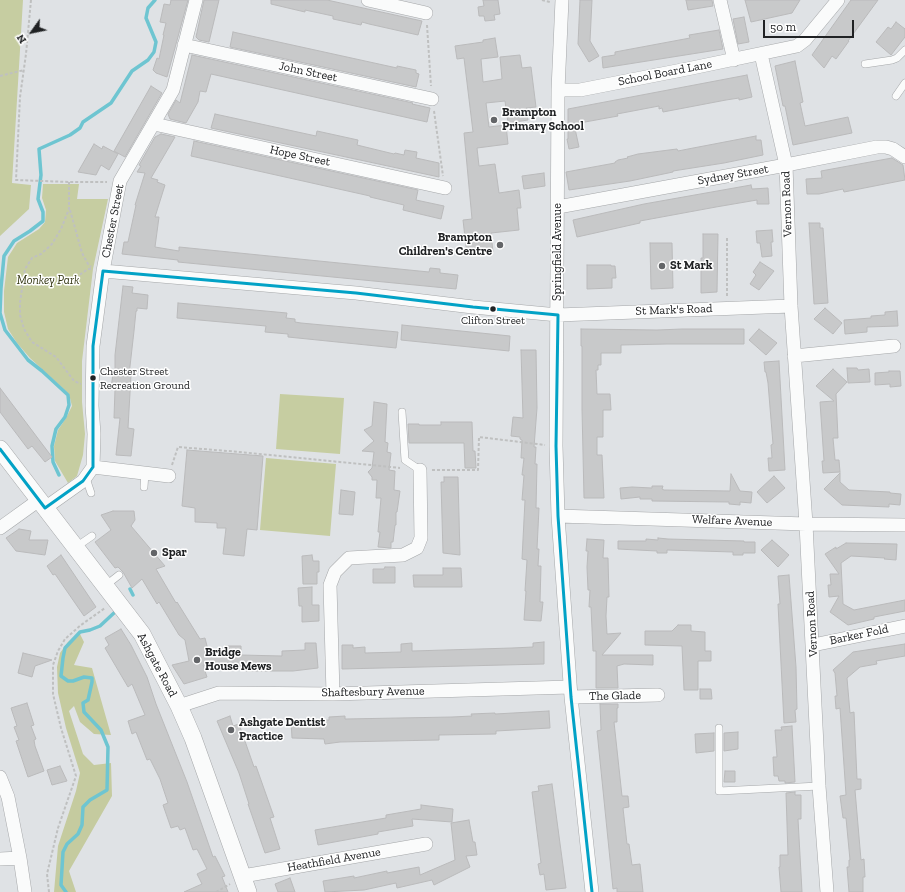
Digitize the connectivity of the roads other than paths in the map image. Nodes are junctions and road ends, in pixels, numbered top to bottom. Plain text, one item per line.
1 (196, 0) edge
2 (368, 0) edge
3 (562, 0) edge
4 (720, 0) edge
5 (838, 0) edge
6 (426, 13) dead end
7 (184, 45) junction
8 (905, 50) edge
9 (761, 54) junction
10 (734, 60) junction
11 (865, 64) dead end
12 (905, 83) edge
13 (558, 90) junction
14 (896, 96) dead end
15 (432, 99) dead end
16 (154, 124) junction
17 (905, 157) edge
18 (786, 165) junction
19 (445, 188) dead end
20 (558, 207) junction
21 (103, 271) junction
22 (791, 306) junction
23 (558, 314) junction
24 (894, 346) dead end
25 (794, 356) junction
26 (402, 412) dead end
27 (0, 449) edge
28 (420, 470) joint
29 (89, 472) junction
30 (145, 473) junction
31 (169, 476) road end
32 (144, 487) dead end
33 (91, 493) dead end
34 (42, 504) junction
35 (558, 516) junction
36 (806, 524) junction
37 (905, 525) edge
38 (0, 528) edge
39 (92, 536) dead end
40 (76, 547) junction
41 (119, 575) dead end
42 (105, 586) junction
43 (905, 626) edge
44 (813, 645) junction
45 (570, 692) junction
46 (332, 694) junction
47 (658, 695) dead end
48 (179, 706) junction
49 (719, 728) dead end
50 (0, 778) edge
51 (819, 786) junction
52 (426, 844) dead end
53 (20, 858) junction
54 (0, 859) edge
55 (242, 876) junction
56 (25, 892) edge
57 (248, 892) edge
58 (592, 892) edge
59 (826, 892) edge

1 - 7 street, Chester Street
2 - 6 street
3 - 13 street
4 - 10 street
5 - 9 street, School Board Lane
7 - 15 street, John Street
7 - 16 street, Chester Street
8 - 11 lane
9 - 10 street, School Board Lane
9 - 18 street, Vernon Road
10 - 13 street, School Board Lane
12 - 14 lane
13 - 20 street, Springfield Avenue
16 - 19 street, Hope Street
16 - 21 street, Chester Street
17 - 18 street, Sydney Street
18 - 20 street, Sydney Street
18 - 22 street, Vernon Road
20 - 23 street, Springfield Avenue
21 - 23 street
21 - 29 street, Chester Street
22 - 23 street, St Mark's Road
22 - 25 street, Vernon Road
23 - 35 street, Springfield Avenue
24 - 25 street
25 - 36 street, Vernon Road
26 - 28 lane
27 - 34 street, Ashgate Road
28 - 46 street
29 - 30 street
29 - 33 lane
29 - 34 street
30 - 31 street
30 - 32 lane
34 - 38 street
34 - 40 street, Ashgate Road
35 - 36 street, Welfare Avenue
35 - 45 street, Springfield Avenue
36 - 37 street, Welfare Avenue
36 - 44 street, Vernon Road
39 - 40 lane
40 - 42 street, Ashgate Road
41 - 42 lane
42 - 48 street, Ashgate Road
43 - 44 street, Barker Fold
44 - 51 street, Vernon Road
45 - 46 street, Shaftesbury Avenue
45 - 47 street, The Glade
45 - 58 street, Springfield Avenue
46 - 48 street, Shaftesbury Avenue
48 - 55 street, Ashgate Road
49 - 51 lane
50 - 53 street
51 - 59 street, Vernon Road
52 - 55 street, Heathfield Avenue
53 - 54 street
53 - 56 street
55 - 57 street, Ashgate Road

